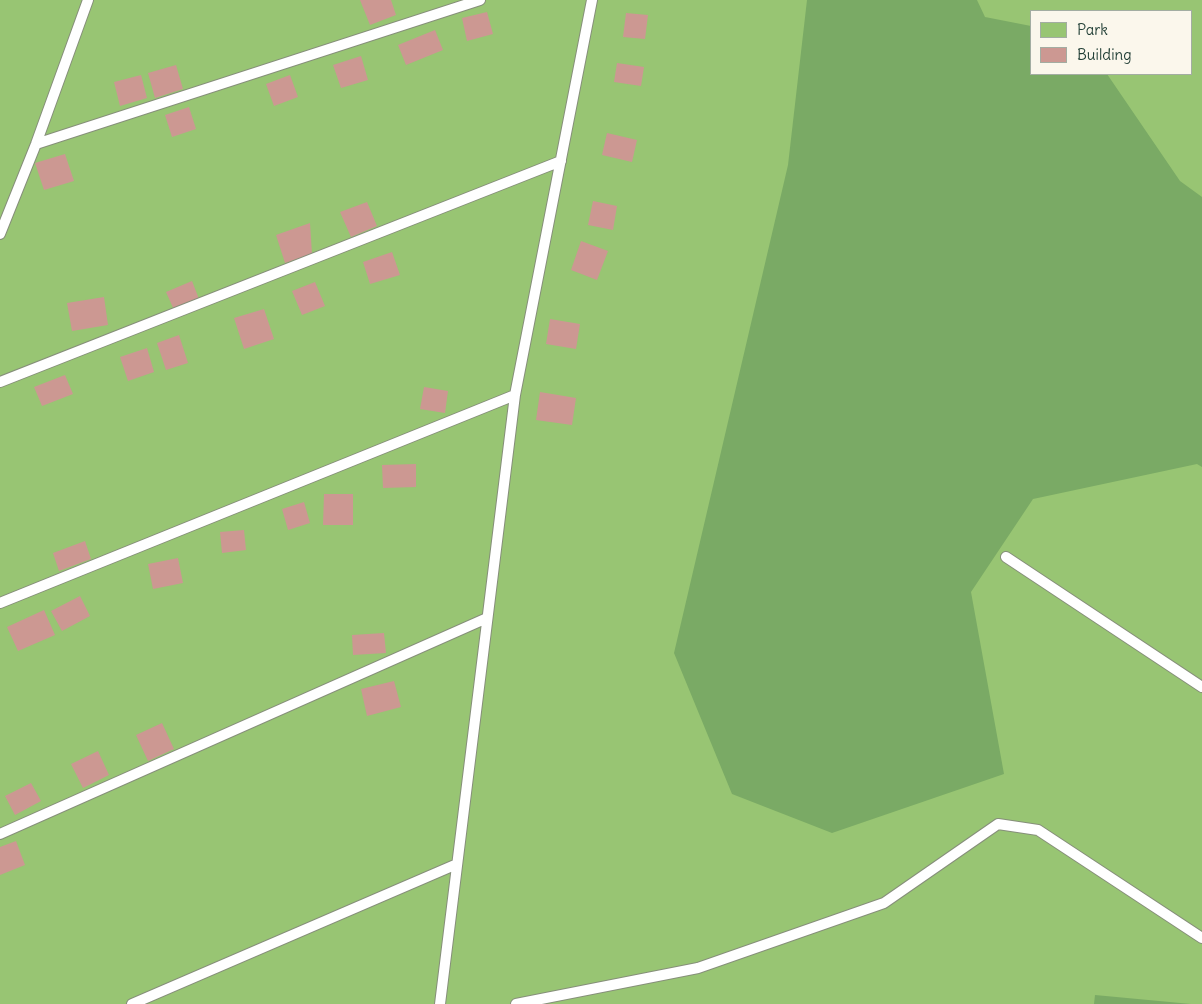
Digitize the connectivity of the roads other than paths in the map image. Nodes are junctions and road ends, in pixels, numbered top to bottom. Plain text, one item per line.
1 (88, 0) edge
2 (480, 0) edge
3 (592, 0) edge
4 (36, 144) junction
5 (561, 161) junction
6 (0, 234) edge
7 (0, 382) edge
8 (514, 395) junction
9 (1006, 557) dead end
10 (0, 603) edge
11 (487, 618) junction
12 (1202, 686) edge
13 (0, 834) edge
14 (457, 864) junction
15 (1202, 938) edge
16 (132, 1004) edge
17 (440, 1004) edge
18 (516, 1004) edge

1 - 4 lane
2 - 4 lane
3 - 5 lane
4 - 6 lane
5 - 7 lane
5 - 8 lane
8 - 10 lane
8 - 11 lane
9 - 12 lane
11 - 13 lane
11 - 14 lane
14 - 16 lane
14 - 17 lane
15 - 18 lane

